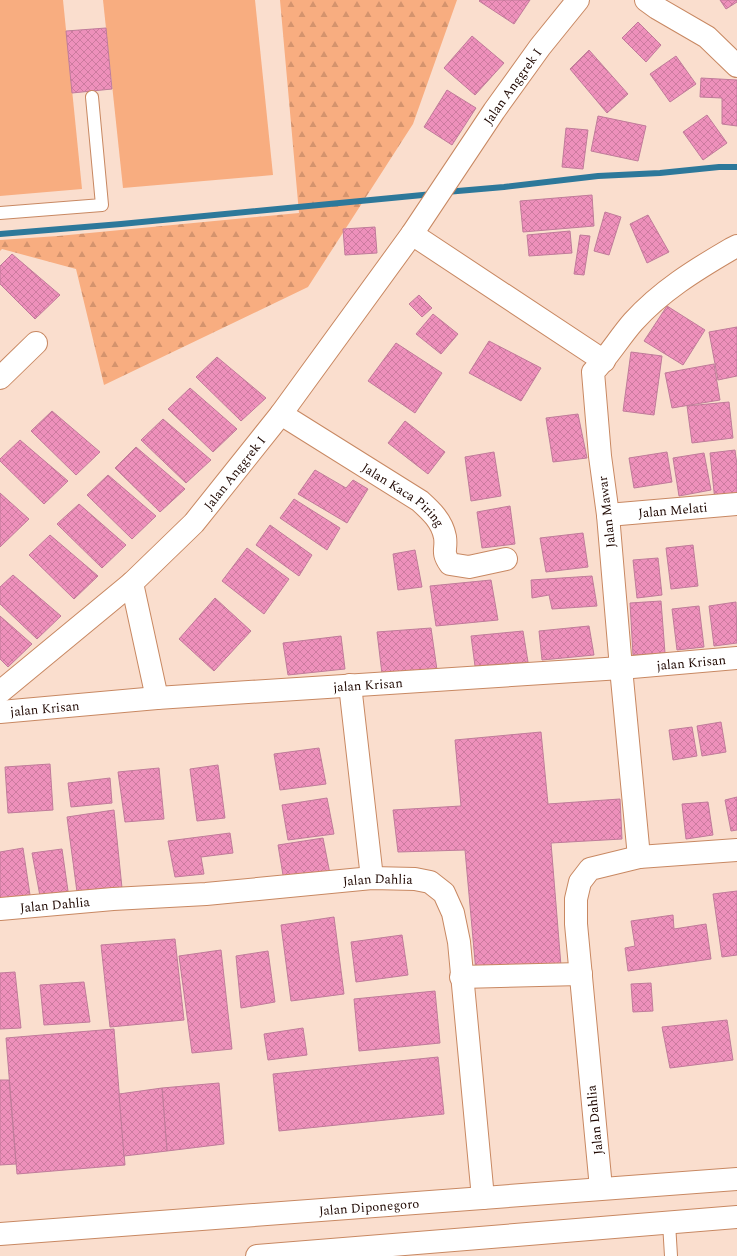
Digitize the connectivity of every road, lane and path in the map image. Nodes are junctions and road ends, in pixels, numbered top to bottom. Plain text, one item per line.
1 (578, 0) edge
2 (646, 0) edge
3 (737, 66) edge
4 (92, 97) dead end
5 (0, 213) edge
6 (412, 234) junction
7 (737, 246) edge
8 (36, 343) dead end
9 (604, 361) junction
10 (0, 378) edge
11 (281, 414) junction
12 (737, 504) edge
13 (608, 515) junction
14 (506, 559) dead end
15 (132, 583) junction
16 (737, 658) edge
17 (621, 668) junction
18 (350, 685) junction
19 (0, 692) edge
20 (157, 698) junction
21 (0, 712) edge
22 (737, 850) edge
23 (639, 857) junction
24 (372, 878) junction
25 (0, 910) edge
26 (580, 974) junction
27 (461, 977) junction
28 (737, 1179) edge
29 (601, 1188) junction
30 (483, 1198) junction
31 (737, 1217) edge
32 (669, 1223) junction
33 (0, 1234) edge
34 (257, 1256) edge
35 (671, 1256) edge

1 - 6 street, Jalan Anggrek I
2 - 3 street
4 - 5 lane
6 - 9 street
6 - 11 street, Jalan Anggrek I
7 - 9 street, Jalan Mawar
8 - 10 street
9 - 13 street, Jalan Mawar
11 - 14 street, Jalan Kaca Piring
11 - 15 street, Jalan Anggrek I
12 - 13 street, Jalan Melati
13 - 17 street, Jalan Mawar
15 - 19 street, Jalan Anggrek I
15 - 20 street
16 - 17 street, jalan Krisan
17 - 18 street, jalan Krisan
17 - 23 street, Jalan Mawar
18 - 20 street, jalan Krisan
18 - 24 street
20 - 21 street, jalan Krisan
22 - 23 street, Jalan Dahlia
23 - 26 street, Jalan Dahlia
24 - 25 street, Jalan Dahlia
24 - 27 street, Jalan Dahlia
26 - 27 street
26 - 29 street, Jalan Dahlia
27 - 30 street, Jalan Dahlia
28 - 29 street, Jalan Diponegoro
29 - 30 street, Jalan Diponegoro
30 - 33 street, Jalan Diponegoro
31 - 32 street
32 - 34 street
32 - 35 lane

